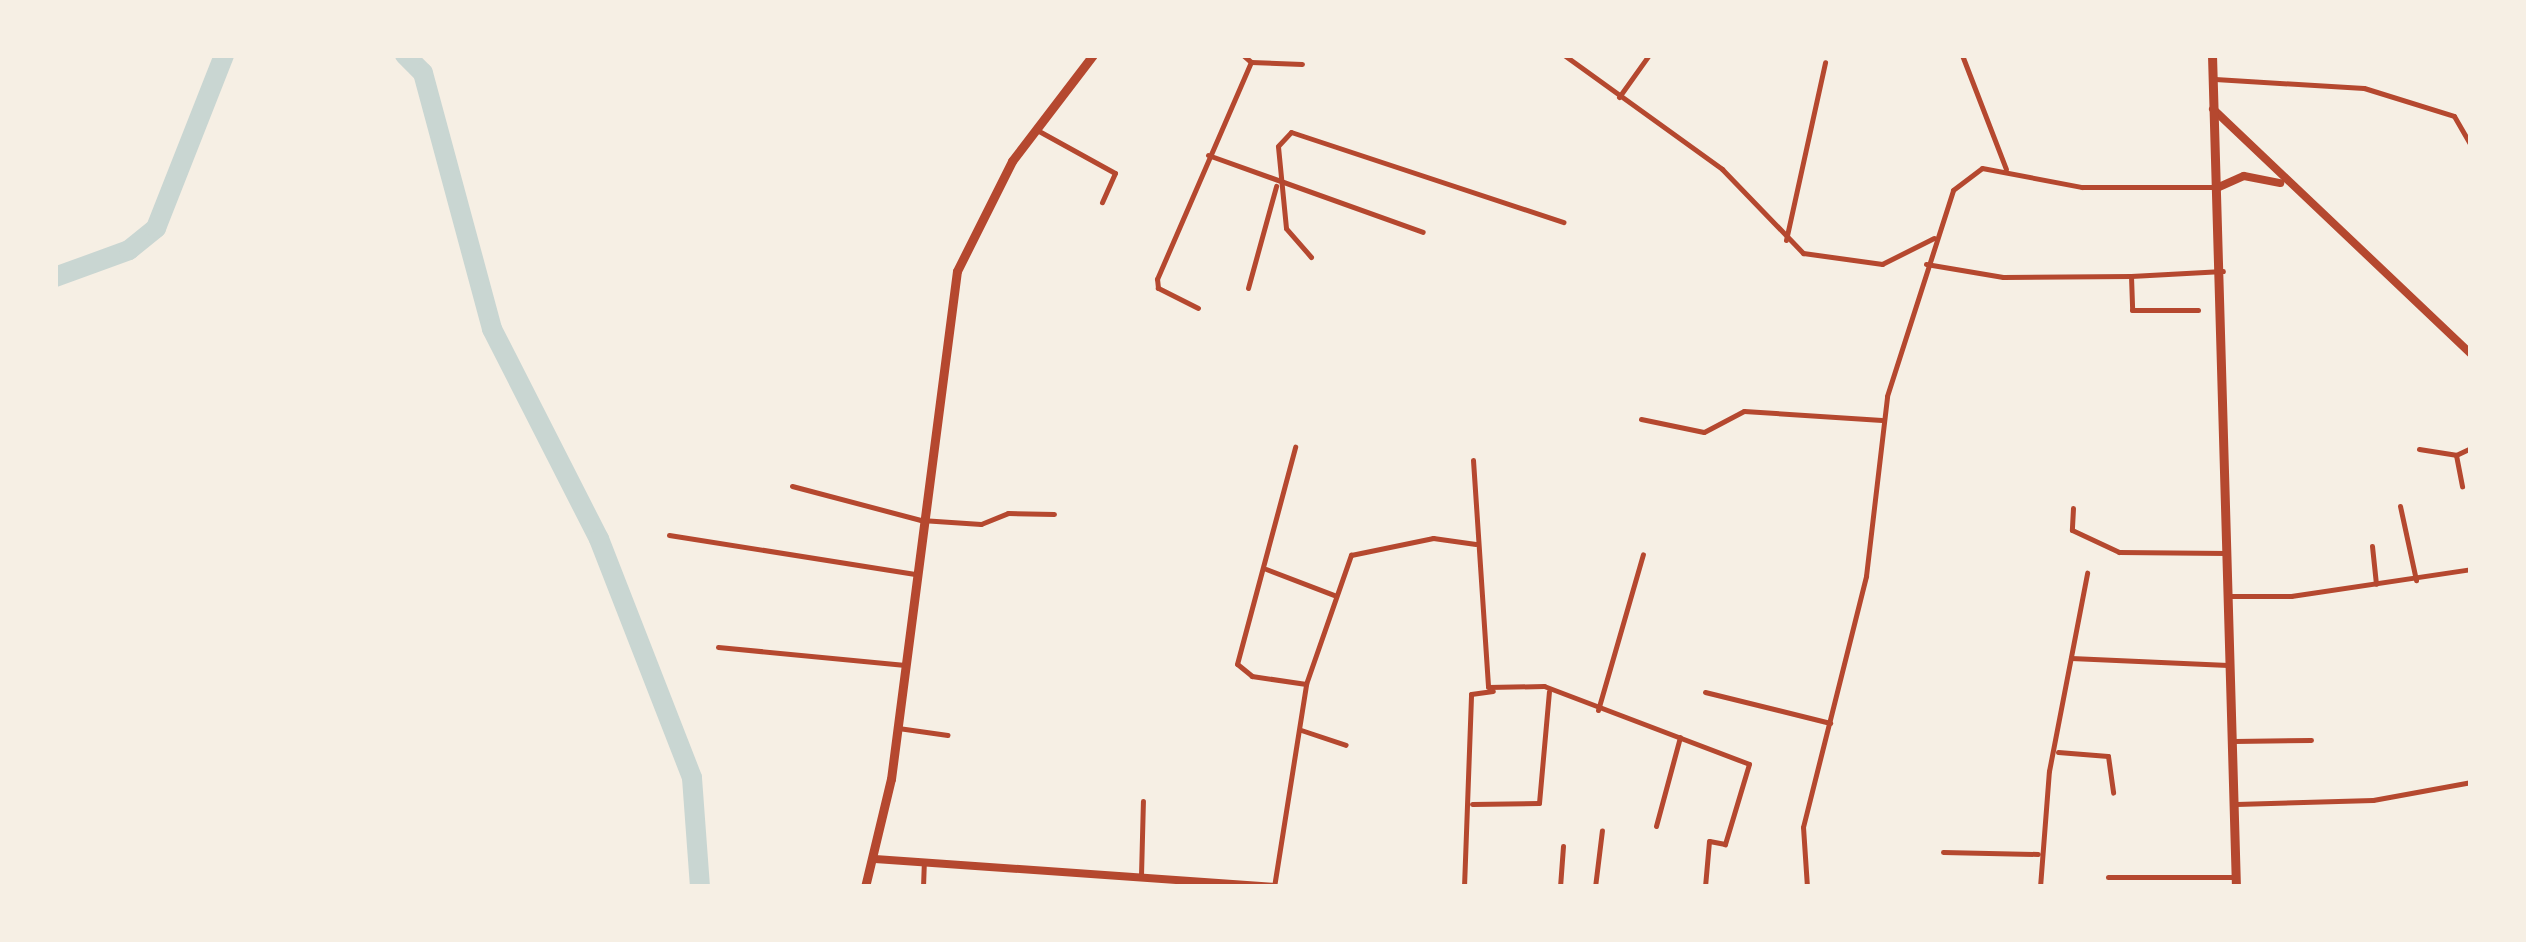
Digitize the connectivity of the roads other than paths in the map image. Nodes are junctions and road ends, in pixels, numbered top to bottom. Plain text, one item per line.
1 (1093, 55) edge
2 (1243, 55) edge
3 (1564, 55) edge
4 (1650, 55) edge
5 (1962, 55) edge
6 (2212, 55) edge
7 (1251, 62) junction
8 (1825, 62) dead end
9 (1302, 64) dead end
10 (2212, 79) junction
11 (1618, 97) junction
12 (2212, 109) junction
13 (1035, 129) junction
14 (2471, 145) edge
15 (1208, 155) junction
16 (2006, 169) junction
17 (2284, 185) junction
18 (1279, 187) junction
19 (2219, 188) junction
20 (1102, 202) dead end
21 (1563, 222) dead end
22 (1423, 232) dead end
23 (1936, 236) junction
24 (1786, 240) junction
25 (1311, 258) dead end
26 (1926, 264) junction
27 (2223, 271) junction
28 (2132, 276) junction
29 (1248, 288) dead end
30 (1198, 308) dead end
31 (2198, 310) dead end
32 (2471, 354) edge
33 (1641, 419) dead end
34 (1882, 420) junction
35 (1295, 447) dead end
36 (2471, 448) edge
37 (2419, 449) dead end
38 (2456, 455) junction
39 (1472, 460) dead end
40 (792, 486) dead end
41 (2462, 486) dead end
42 (2400, 506) dead end
43 (2073, 508) dead end
44 (1054, 514) dead end
45 (922, 520) junction
46 (669, 535) dead end
47 (1476, 544) junction
48 (2372, 546) dead end
49 (2227, 553) junction
50 (1643, 554) dead end
51 (1266, 569) junction
52 (2471, 570) edge
53 (2087, 573) dead end
54 (915, 574) junction
55 (2416, 580) junction
56 (2376, 584) junction
57 (1334, 595) junction
58 (2228, 596) junction
59 (718, 647) dead end
60 (2071, 658) junction
61 (905, 665) junction
62 (2233, 665) junction
63 (1306, 684) junction
64 (1493, 691) junction
65 (1549, 691) junction
66 (1705, 692) dead end
67 (1598, 710) junction
68 (1830, 723) junction
69 (898, 728) junction
70 (1301, 730) junction
71 (948, 735) dead end
72 (1681, 736) junction
73 (2311, 740) dead end
74 (2234, 741) junction
75 (1346, 745) dead end
76 (2058, 752) junction
77 (2471, 782) edge
78 (2113, 793) dead end
79 (1142, 801) dead end
80 (1472, 804) junction
81 (2236, 804) junction
82 (1656, 826) dead end
83 (1602, 830) dead end
84 (1563, 846) dead end
85 (1944, 852) dead end
86 (2038, 854) junction
87 (875, 859) junction
88 (924, 862) junction
89 (1141, 875) junction
90 (2108, 877) dead end
91 (2236, 882) edge
92 (864, 887) edge
93 (923, 887) edge
94 (1273, 887) edge
95 (1464, 887) edge
96 (1560, 887) edge
97 (1595, 887) edge
98 (1705, 887) edge
99 (1807, 887) edge
100 (2040, 887) edge

1 - 13 highway
2 - 7 street
3 - 11 street
4 - 11 street
5 - 16 street
6 - 10 highway
7 - 9 street
7 - 15 street
8 - 24 street
10 - 12 highway
10 - 14 street
11 - 24 street
12 - 17 street
12 - 19 highway
13 - 20 street
13 - 45 highway
15 - 18 street
15 - 30 street
16 - 19 street
16 - 23 street
17 - 19 street
17 - 32 street
18 - 21 street
18 - 22 street
18 - 25 street
18 - 29 street
19 - 27 highway
23 - 24 street
23 - 26 street
26 - 28 street
26 - 34 street
27 - 28 street
27 - 49 highway
28 - 31 street
33 - 34 street
34 - 68 street
35 - 51 street
36 - 38 street
37 - 38 street
38 - 41 street
39 - 47 street
40 - 45 street
42 - 55 street
43 - 49 street
44 - 45 street
45 - 54 highway
46 - 54 street
47 - 57 street
47 - 64 street
48 - 56 street
49 - 58 highway
50 - 67 street
51 - 57 street
51 - 63 street
52 - 55 street
53 - 60 street
54 - 61 highway
55 - 56 street
56 - 58 street
57 - 63 street
58 - 62 highway
59 - 61 street
60 - 62 street
60 - 76 street
61 - 69 highway
62 - 74 highway
63 - 70 street
64 - 65 street
64 - 80 street
65 - 67 street
65 - 80 street
66 - 68 street
67 - 72 street
68 - 99 street
69 - 71 street
69 - 87 highway
70 - 75 street
70 - 94 street
72 - 82 street
72 - 98 street
73 - 74 street
74 - 81 highway
76 - 78 street
76 - 86 street
77 - 81 street
79 - 89 street
80 - 95 street
81 - 91 highway
83 - 97 street
84 - 96 street
85 - 86 street
86 - 100 street
87 - 88 street
87 - 92 highway
88 - 89 street
88 - 93 street
89 - 94 street
90 - 91 street

